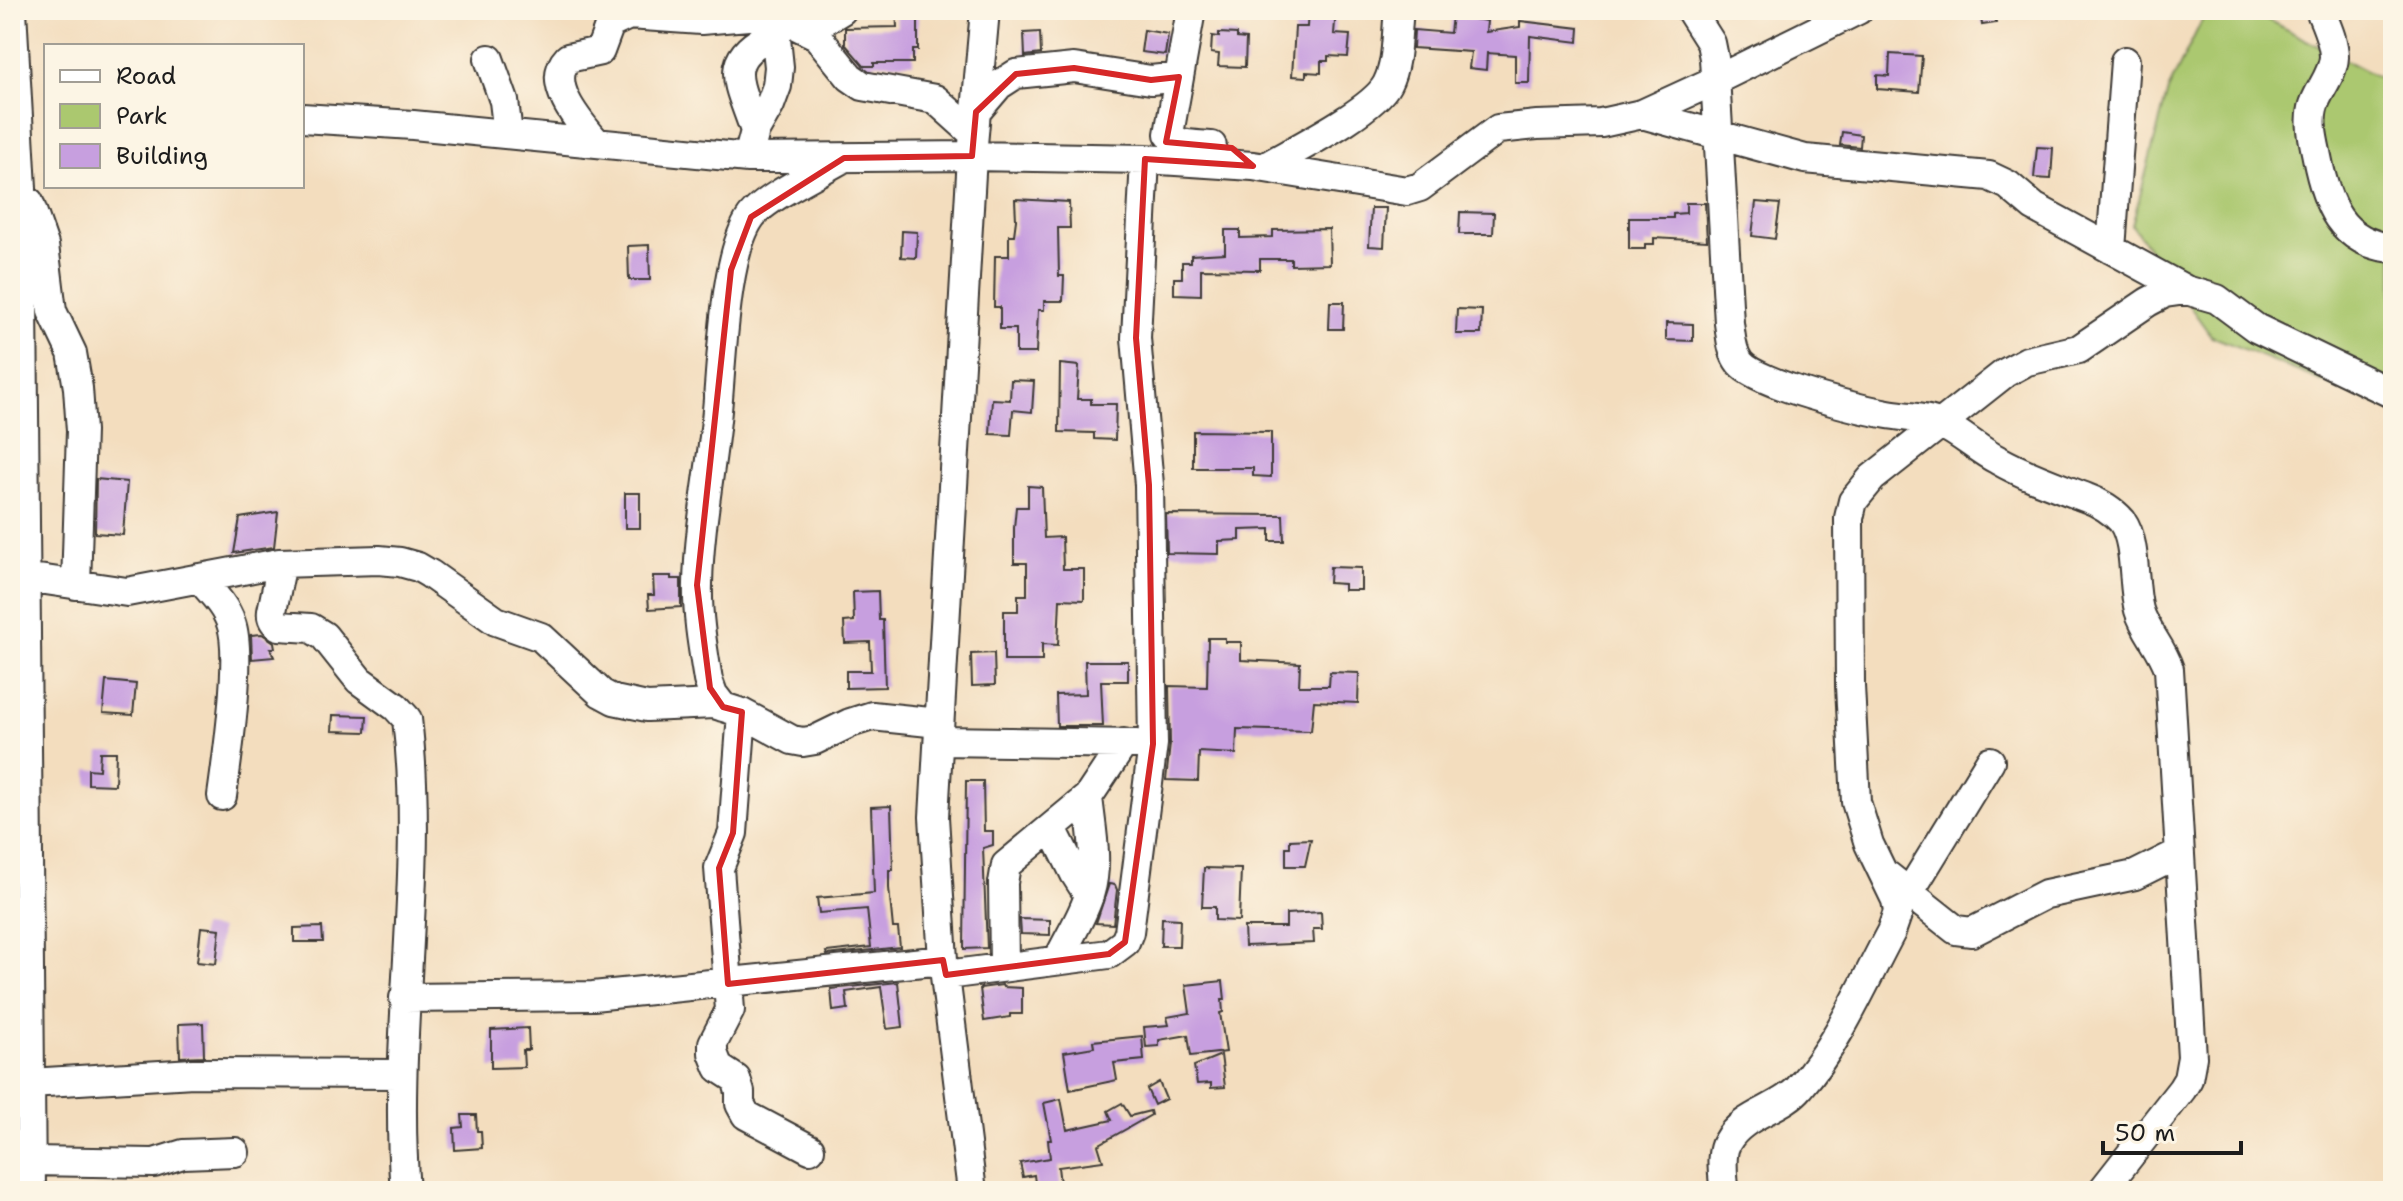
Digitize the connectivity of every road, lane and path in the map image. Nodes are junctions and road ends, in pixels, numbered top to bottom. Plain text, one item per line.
1 (12, 10) edge
2 (842, 10) edge
3 (985, 10) edge
4 (1191, 10) edge
5 (1399, 10) edge
6 (1690, 10) edge
7 (1858, 10) edge
8 (2320, 10) edge
9 (774, 19) edge
10 (809, 30) junction
11 (489, 59) dead end
12 (2125, 61) dead end
13 (1179, 77) junction
14 (1716, 80) junction
15 (25, 114) edge
16 (1642, 114) junction
17 (304, 118) edge
18 (755, 131) junction
19 (508, 134) junction
20 (974, 134) junction
21 (1720, 136) junction
22 (596, 142) junction
23 (748, 158) junction
24 (844, 158) junction
25 (1145, 159) junction
26 (1259, 167) junction
27 (22, 188) junction
28 (2393, 248) edge
29 (2111, 249) junction
30 (2186, 290) junction
31 (2393, 394) edge
32 (1940, 424) junction
33 (282, 563) junction
34 (25, 577) junction
35 (199, 578) junction
36 (76, 585) junction
37 (733, 710) junction
38 (939, 732) junction
39 (1124, 743) junction
40 (1153, 744) junction
41 (1990, 761) dead end
42 (222, 796) dead end
43 (1088, 797) junction
44 (1052, 828) junction
45 (2179, 853) junction
46 (1881, 871) junction
47 (1909, 893) junction
48 (1089, 896) junction
49 (1058, 960) junction
50 (1004, 966) junction
51 (945, 968) junction
52 (728, 984) junction
53 (404, 998) junction
54 (401, 1074) junction
55 (30, 1083) junction
56 (810, 1149) dead end
57 (235, 1152) dead end
58 (31, 1161) junction
59 (31, 1191) edge
60 (405, 1191) edge
61 (972, 1191) edge
62 (1724, 1191) edge
63 (2102, 1191) edge

1 - 15 street
2 - 10 street
3 - 20 street
4 - 13 street
5 - 26 street
6 - 14 street
7 - 14 street
8 - 28 street
9 - 10 street
9 - 18 street
9 - 18 street
9 - 22 street
10 - 20 street
11 - 19 street
12 - 29 street
13 - 20 street
13 - 26 street
14 - 16 street
14 - 21 street
15 - 27 street
16 - 21 street
16 - 26 street
17 - 19 street
18 - 23 street
19 - 22 street
20 - 24 street
20 - 25 street
20 - 38 street
21 - 29 street
21 - 32 street
22 - 23 street
23 - 24 street
24 - 37 street
25 - 26 street
25 - 40 street
27 - 34 street
27 - 36 street
29 - 30 street
30 - 31 street
30 - 32 street
32 - 45 street
32 - 46 street
33 - 35 street
33 - 37 street
33 - 53 street
34 - 36 street
34 - 55 street
35 - 36 street
35 - 42 street
37 - 38 street
37 - 52 street
38 - 39 street
38 - 51 street
39 - 40 street
39 - 43 street
40 - 49 street
41 - 47 street
43 - 44 street
43 - 48 street
44 - 48 street
44 - 50 street
45 - 47 street
45 - 63 street
46 - 47 street
46 - 62 street
48 - 49 street
49 - 50 street
50 - 51 street
51 - 52 street
51 - 61 street
52 - 53 street
52 - 56 street
53 - 54 street
54 - 55 street
54 - 60 street
55 - 58 street
57 - 58 street
58 - 59 street

